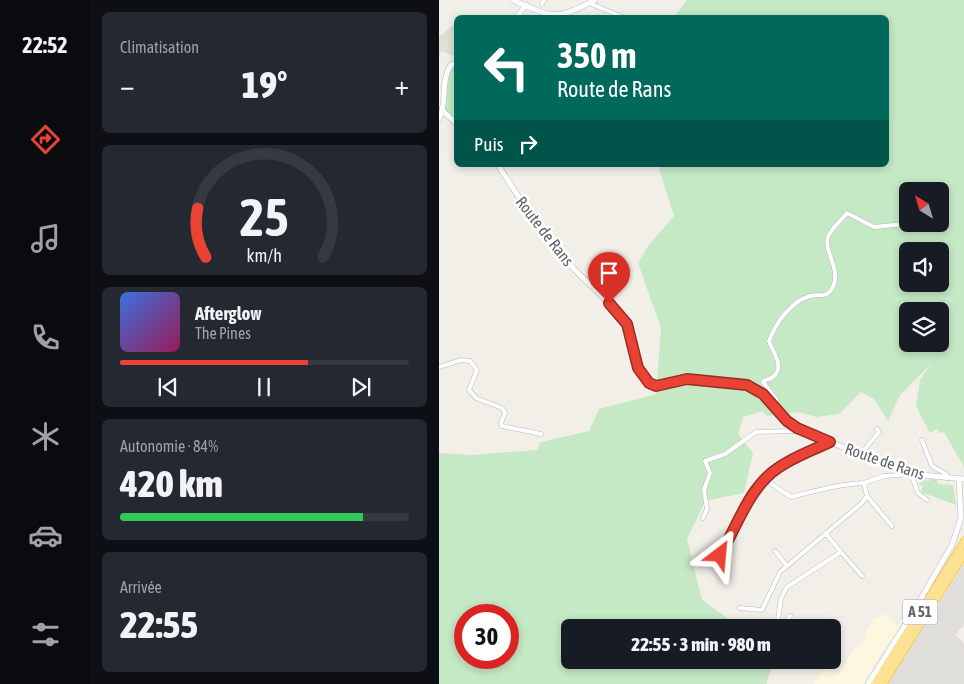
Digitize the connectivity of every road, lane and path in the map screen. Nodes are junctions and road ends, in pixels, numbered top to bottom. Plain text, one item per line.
1 (513, 0) edge
2 (595, 0) edge
3 (587, 2) edge
4 (526, 6) junction
5 (518, 15) edge
6 (549, 15) edge
7 (558, 15) edge
8 (618, 15) edge
9 (454, 64) edge
10 (443, 111) junction
11 (439, 118) edge
12 (454, 121) edge
13 (499, 167) edge
14 (899, 224) edge
15 (439, 367) edge
16 (776, 408) junction
17 (797, 428) junction
18 (877, 429) dead end
19 (541, 434) dead end
20 (922, 440) dead end
21 (830, 442) junction
22 (861, 454) junction
23 (911, 474) junction
24 (947, 478) junction
25 (962, 479) edge
26 (766, 480) junction
27 (864, 482) junction
28 (867, 496) junction
29 (927, 500) dead end
30 (703, 518) dead end
31 (892, 526) dead end
32 (826, 534) junction
33 (964, 540) edge
34 (775, 551) dead end
35 (841, 552) junction
36 (964, 553) edge
37 (720, 555) dead end
38 (787, 566) junction
39 (862, 576) dead end
40 (740, 608) dead end
41 (790, 616) dead end
42 (778, 619) edge
43 (788, 619) edge
44 (868, 684) edge
45 (875, 684) edge
46 (883, 684) edge

1 - 4 street
2 - 3 street
3 - 7 street
3 - 8 street
4 - 5 street
4 - 6 street
9 - 10 street
10 - 11 street
10 - 12 street
13 - 16 street, Route de Rans
14 - 16 street
15 - 19 street
16 - 17 street, Route de Rans
17 - 21 street, Route de Rans
17 - 30 street
18 - 22 street
20 - 24 street
21 - 22 street, Route de Rans
21 - 26 street
22 - 23 street, Route de Rans
23 - 24 street, Route de Rans
23 - 27 street
23 - 29 street
24 - 25 street, Route de Rans
25 - 44 street
26 - 27 street
26 - 37 street
27 - 28 street
28 - 31 street
28 - 32 street
32 - 35 street
32 - 38 street
33 - 45 highway, A 51
34 - 38 street
35 - 39 street
35 - 42 street
36 - 46 highway, A 51
38 - 40 street
41 - 43 street

